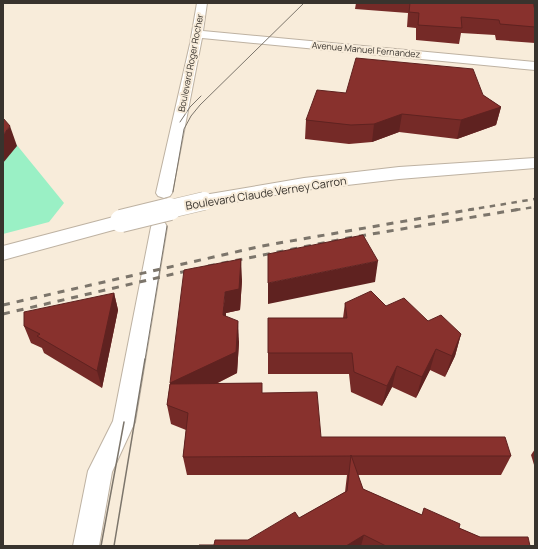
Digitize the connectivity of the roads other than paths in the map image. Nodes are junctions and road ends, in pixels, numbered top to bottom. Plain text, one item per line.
1 (202, 3) edge
2 (197, 34) junction
3 (535, 66) edge
4 (535, 163) edge
5 (164, 193) dead end
6 (159, 227) dead end
7 (3, 253) edge
8 (86, 546) edge

1 - 2 street, Boulevard Roger Rocher
2 - 3 street, Avenue Manuel Fernandez
2 - 5 street, Boulevard Roger Rocher
4 - 7 main road, Boulevard Claude Verney Carron, bridge
6 - 8 street

